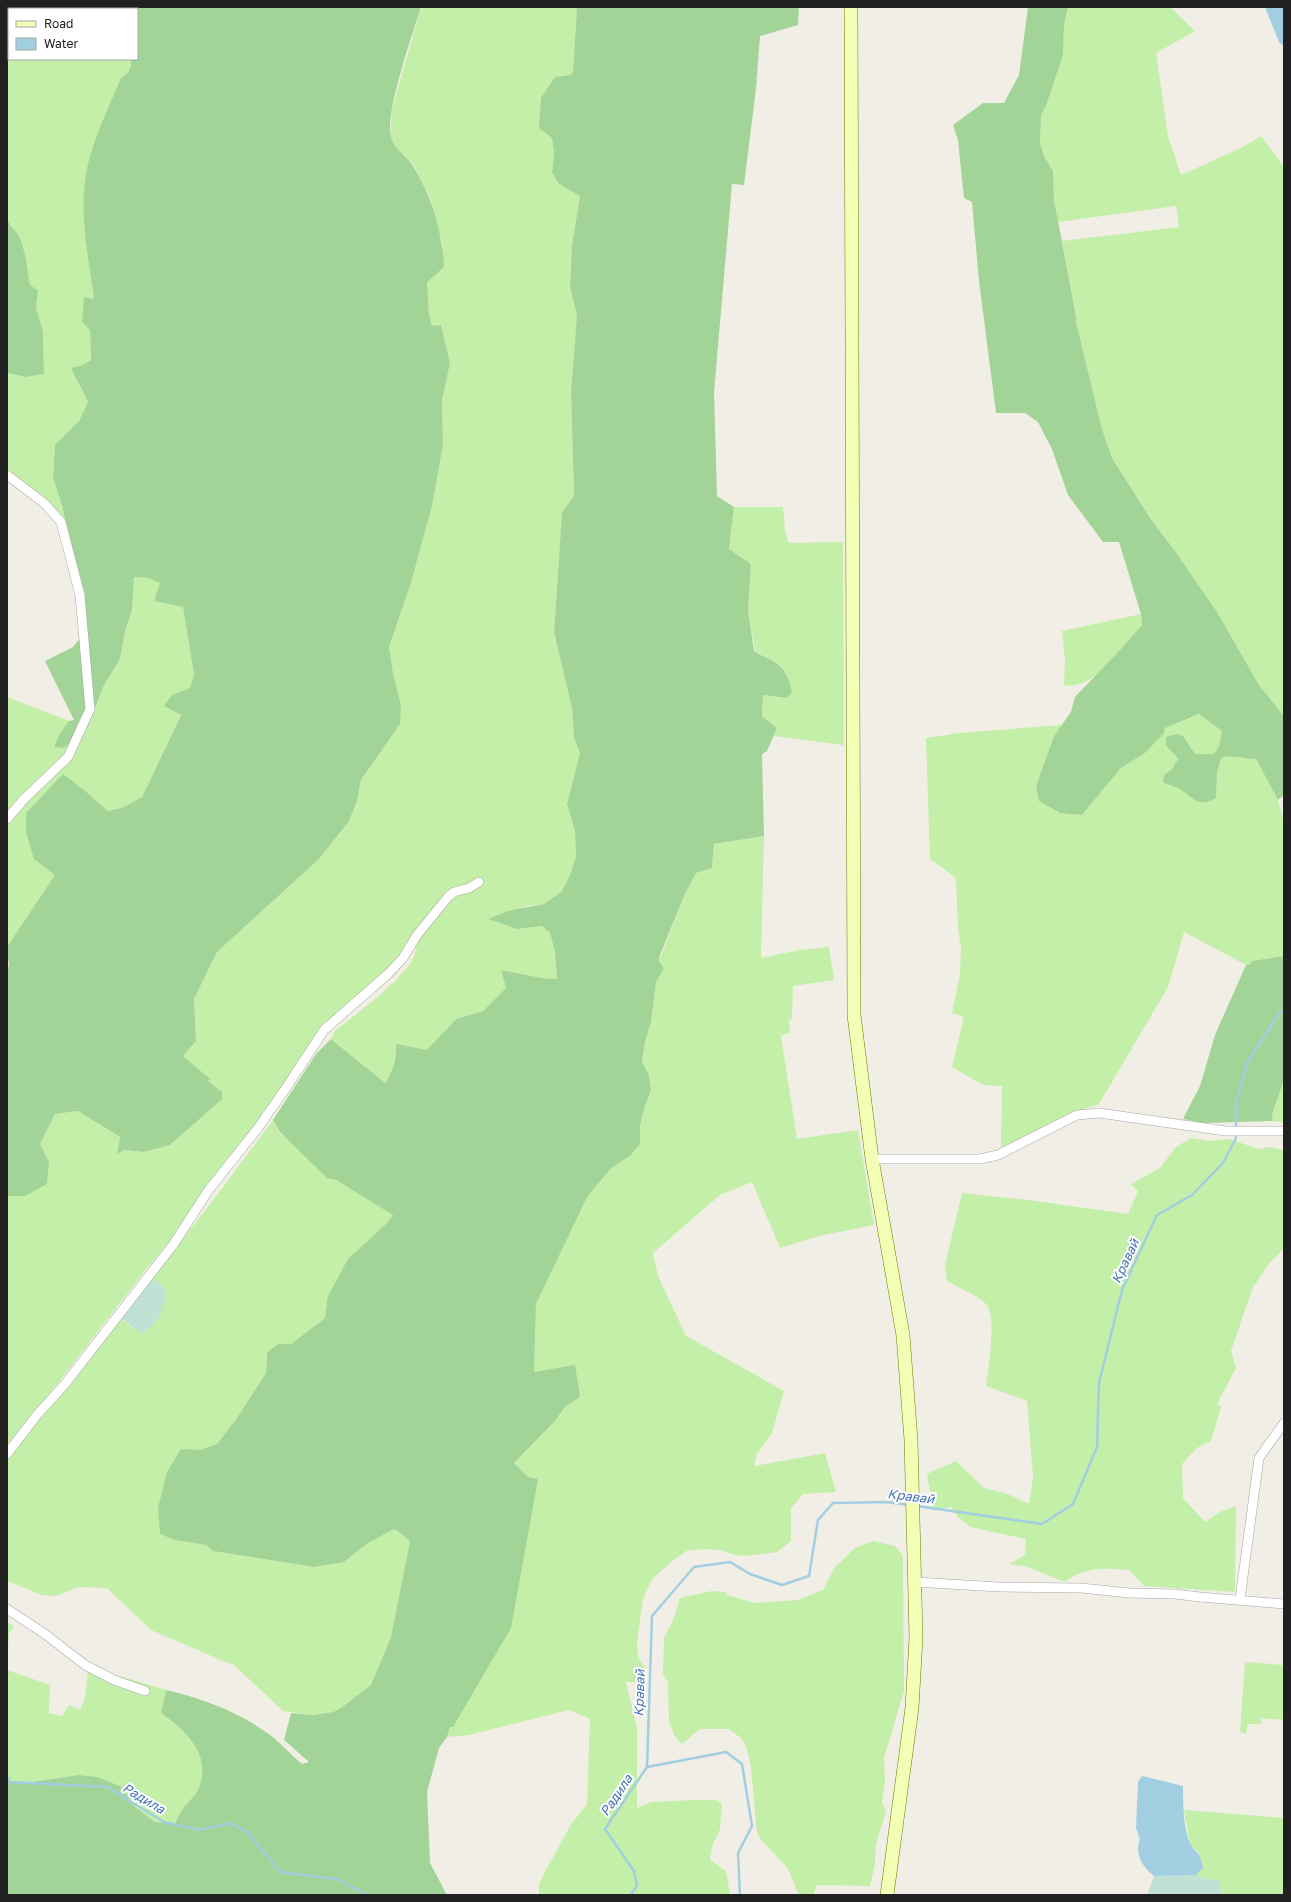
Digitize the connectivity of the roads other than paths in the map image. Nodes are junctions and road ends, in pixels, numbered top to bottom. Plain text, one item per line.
1 (850, 7) edge
2 (9, 479) edge
3 (7, 819) edge
4 (479, 882) dead end
5 (1284, 1131) edge
6 (872, 1159) junction
7 (1284, 1422) edge
8 (7, 1454) edge
9 (915, 1582) junction
10 (1240, 1599) junction
11 (1284, 1604) edge
12 (7, 1609) edge
13 (145, 1691) dead end
14 (887, 1895) edge

1 - 6 street
2 - 3 street
4 - 8 street
5 - 6 street
6 - 9 street
7 - 10 street
9 - 10 street
9 - 14 street
10 - 11 street
12 - 13 street

